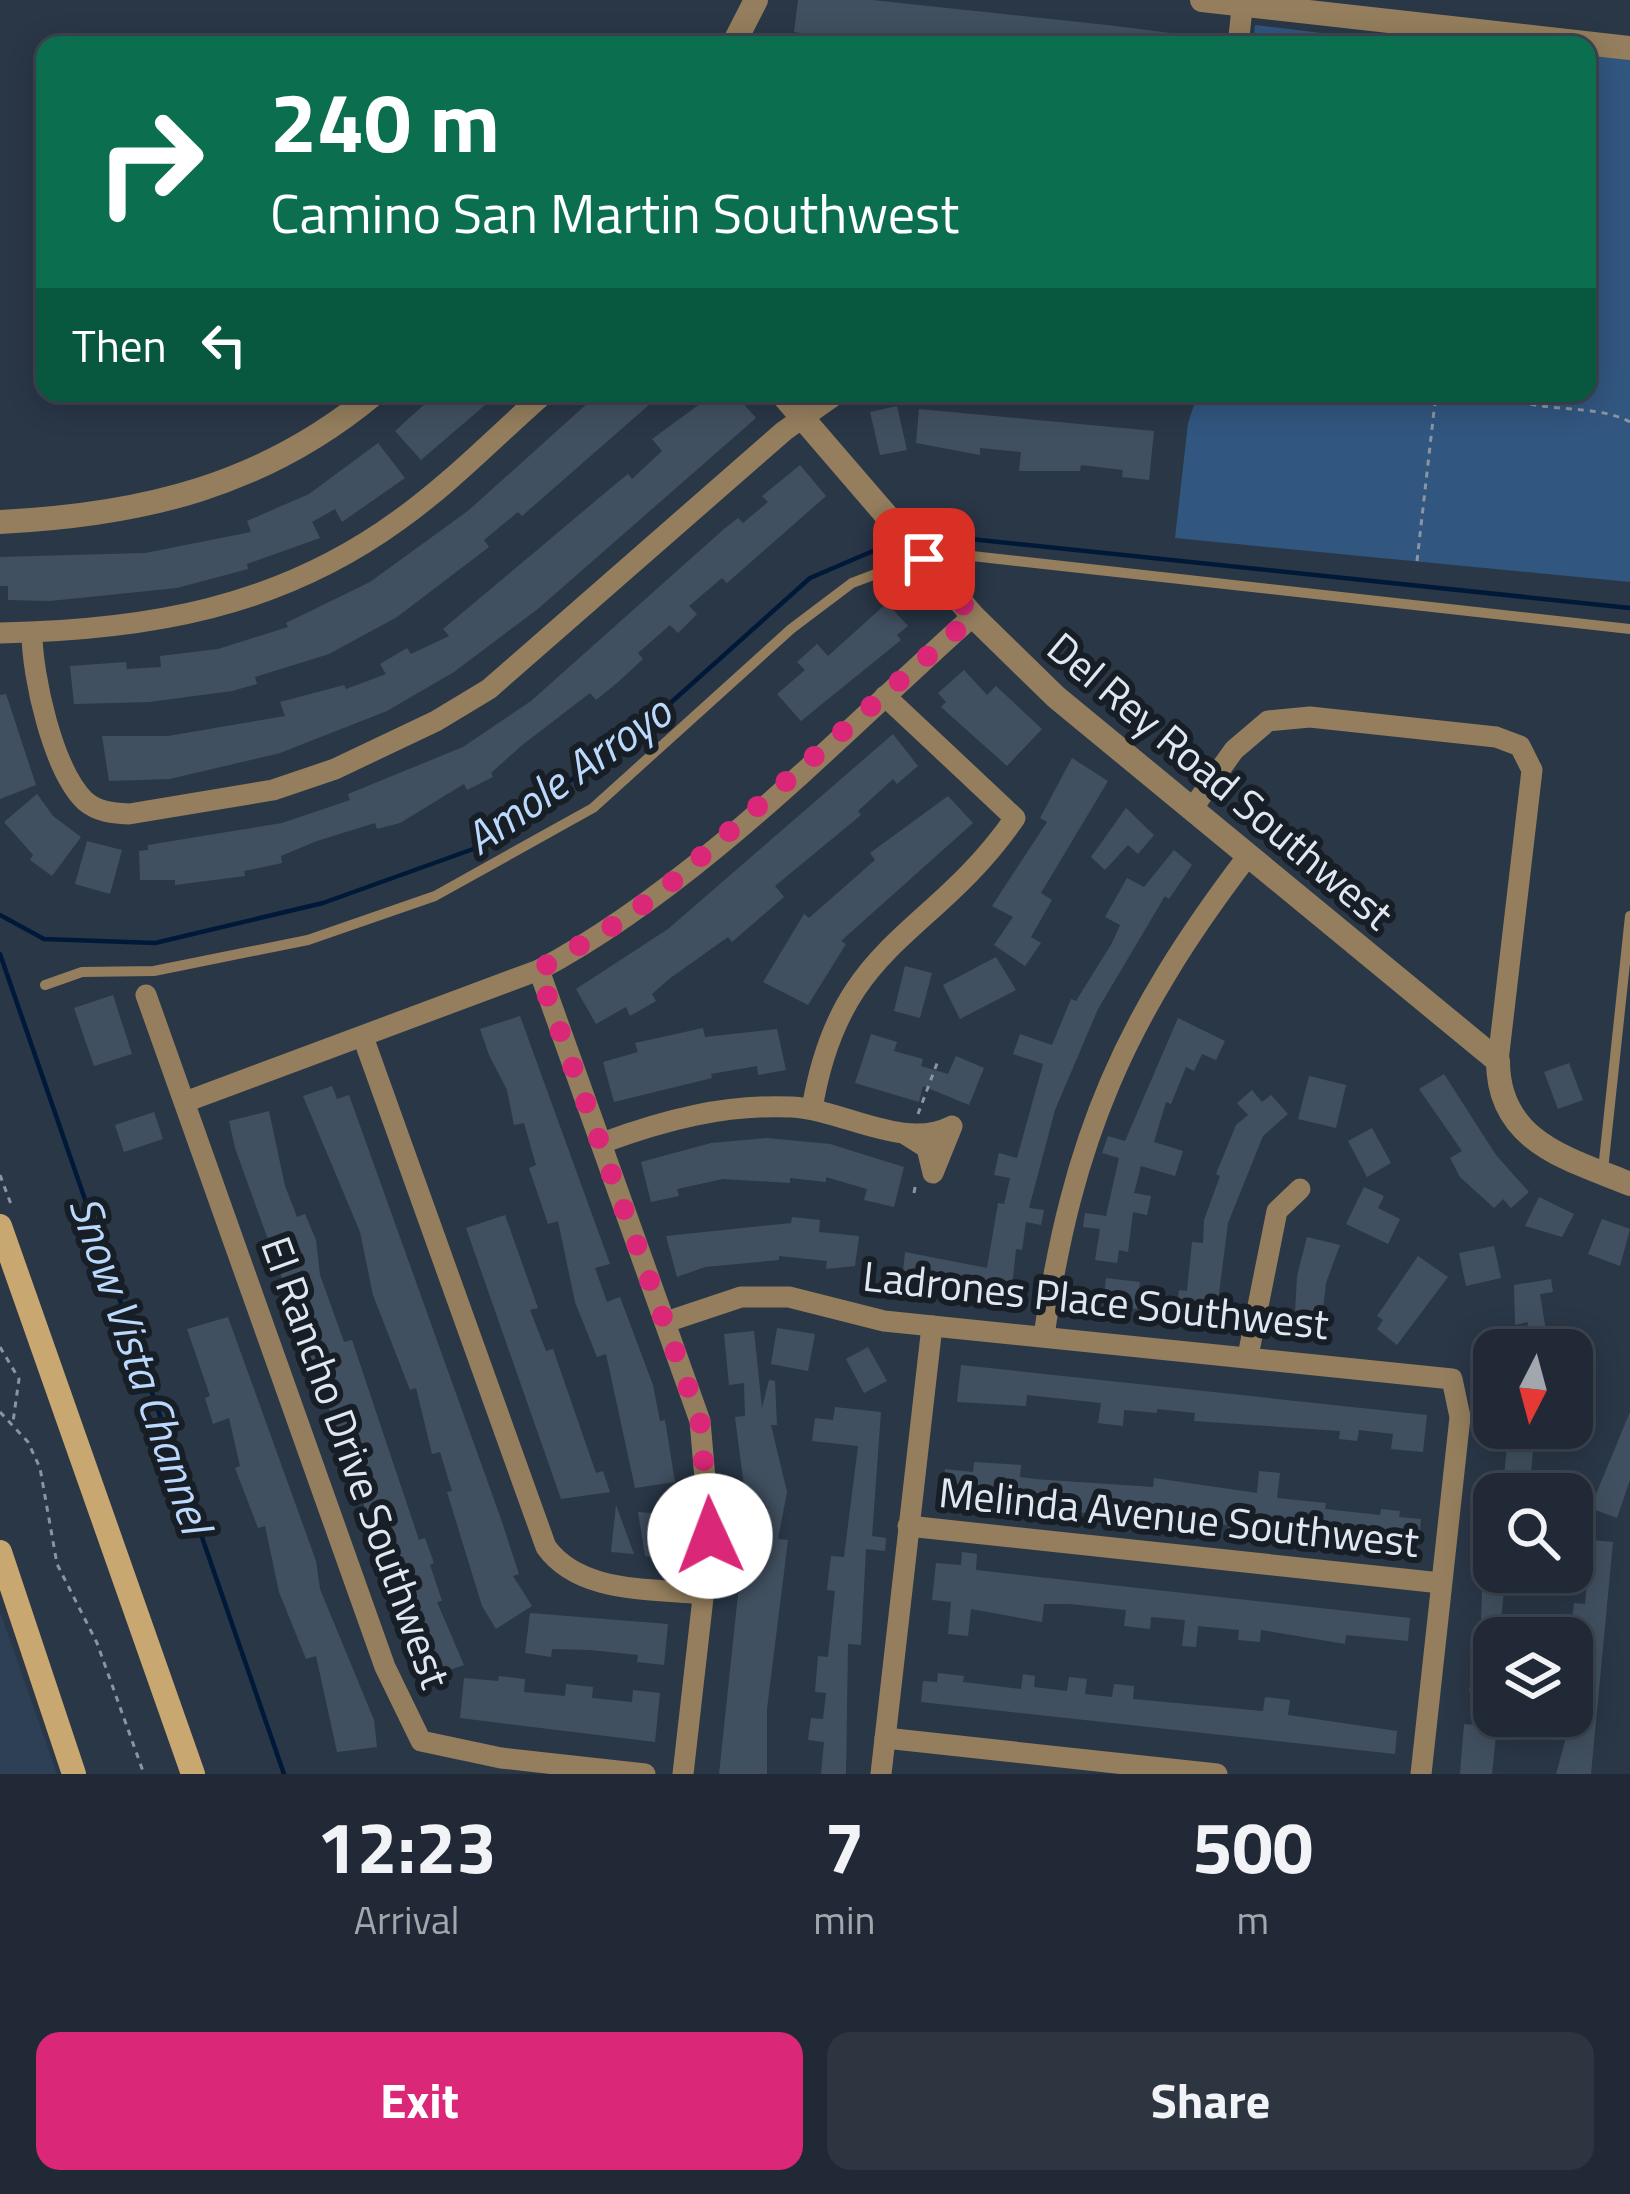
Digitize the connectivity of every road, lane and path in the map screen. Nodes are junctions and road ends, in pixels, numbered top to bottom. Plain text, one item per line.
1 (756, 0) edge
2 (1202, 0) edge
3 (1242, 2) edge
4 (738, 36) edge
5 (1239, 36) edge
6 (1529, 36) edge
7 (1596, 44) edge
8 (1630, 48) edge
9 (364, 402) edge
10 (535, 402) edge
11 (789, 402) edge
12 (824, 402) edge
13 (1435, 402) edge
14 (1518, 402) edge
15 (802, 416) junction
16 (1630, 422) edge
17 (0, 522) edge
18 (923, 557) junction
19 (1417, 561) dead end
20 (973, 616) junction
21 (1630, 629) edge
22 (0, 633) edge
23 (32, 633) junction
24 (885, 696) junction
25 (1192, 809) junction
26 (1247, 857) junction
27 (1630, 916) edge
28 (538, 970) junction
29 (45, 986) dead end
30 (146, 995) dead end
31 (363, 1037) junction
32 (939, 1058) dead end
33 (1498, 1060) junction
34 (185, 1102) junction
35 (812, 1109) junction
36 (910, 1128) joint
37 (602, 1143) junction
38 (1602, 1173) junction
39 (0, 1175) edge
40 (1630, 1184) edge
41 (1300, 1189) dead end
42 (7, 1219) edge
43 (666, 1322) junction
44 (932, 1326) junction
45 (1044, 1336) junction
46 (0, 1347) edge
47 (1248, 1356) junction
48 (0, 1412) edge
49 (13, 1424) junction
50 (908, 1526) junction
51 (0, 1552) edge
52 (1441, 1583) junction
53 (703, 1594) junction
54 (885, 1738) junction
55 (74, 1774) edge
56 (144, 1774) edge
57 (193, 1774) edge
58 (645, 1774) edge
59 (683, 1774) edge
60 (881, 1774) edge
61 (1217, 1774) edge
62 (1421, 1774) edge

1 - 4 street
2 - 3 street
3 - 5 street
3 - 6 street
7 - 8 street
9 - 17 street
10 - 23 street
11 - 15 street, Del Rey Road Southwest
12 - 15 street
13 - 19 path
14 - 16 path
15 - 18 street, Del Rey Road Southwest
15 - 23 street
18 - 20 street, Del Rey Road Southwest
18 - 21 lane
18 - 29 lane
20 - 24 street
20 - 25 street, Del Rey Road Southwest
22 - 23 street
24 - 28 street
24 - 35 street
25 - 26 street, Del Rey Road Southwest
25 - 33 street
26 - 33 street, Del Rey Road Southwest
26 - 45 street
27 - 38 lane
28 - 31 street
28 - 37 street
30 - 34 street, El Rancho Drive Southwest
31 - 34 street
31 - 53 street
32 - 36 path
33 - 38 street
34 - 58 street, El Rancho Drive Southwest
35 - 36 street
35 - 37 street
37 - 43 street
38 - 40 street
39 - 42 path
41 - 47 street
42 - 57 main road
43 - 44 street, Ladrones Place Southwest
43 - 53 street
44 - 45 street, Ladrones Place Southwest
44 - 50 street
45 - 47 street, Ladrones Place Southwest
46 - 49 path
47 - 52 street, Ladrones Place Southwest
48 - 49 path
49 - 56 path
50 - 52 street, Melinda Avenue Southwest
50 - 54 street
51 - 55 main road
52 - 62 street
53 - 59 street
54 - 60 street
54 - 61 street

